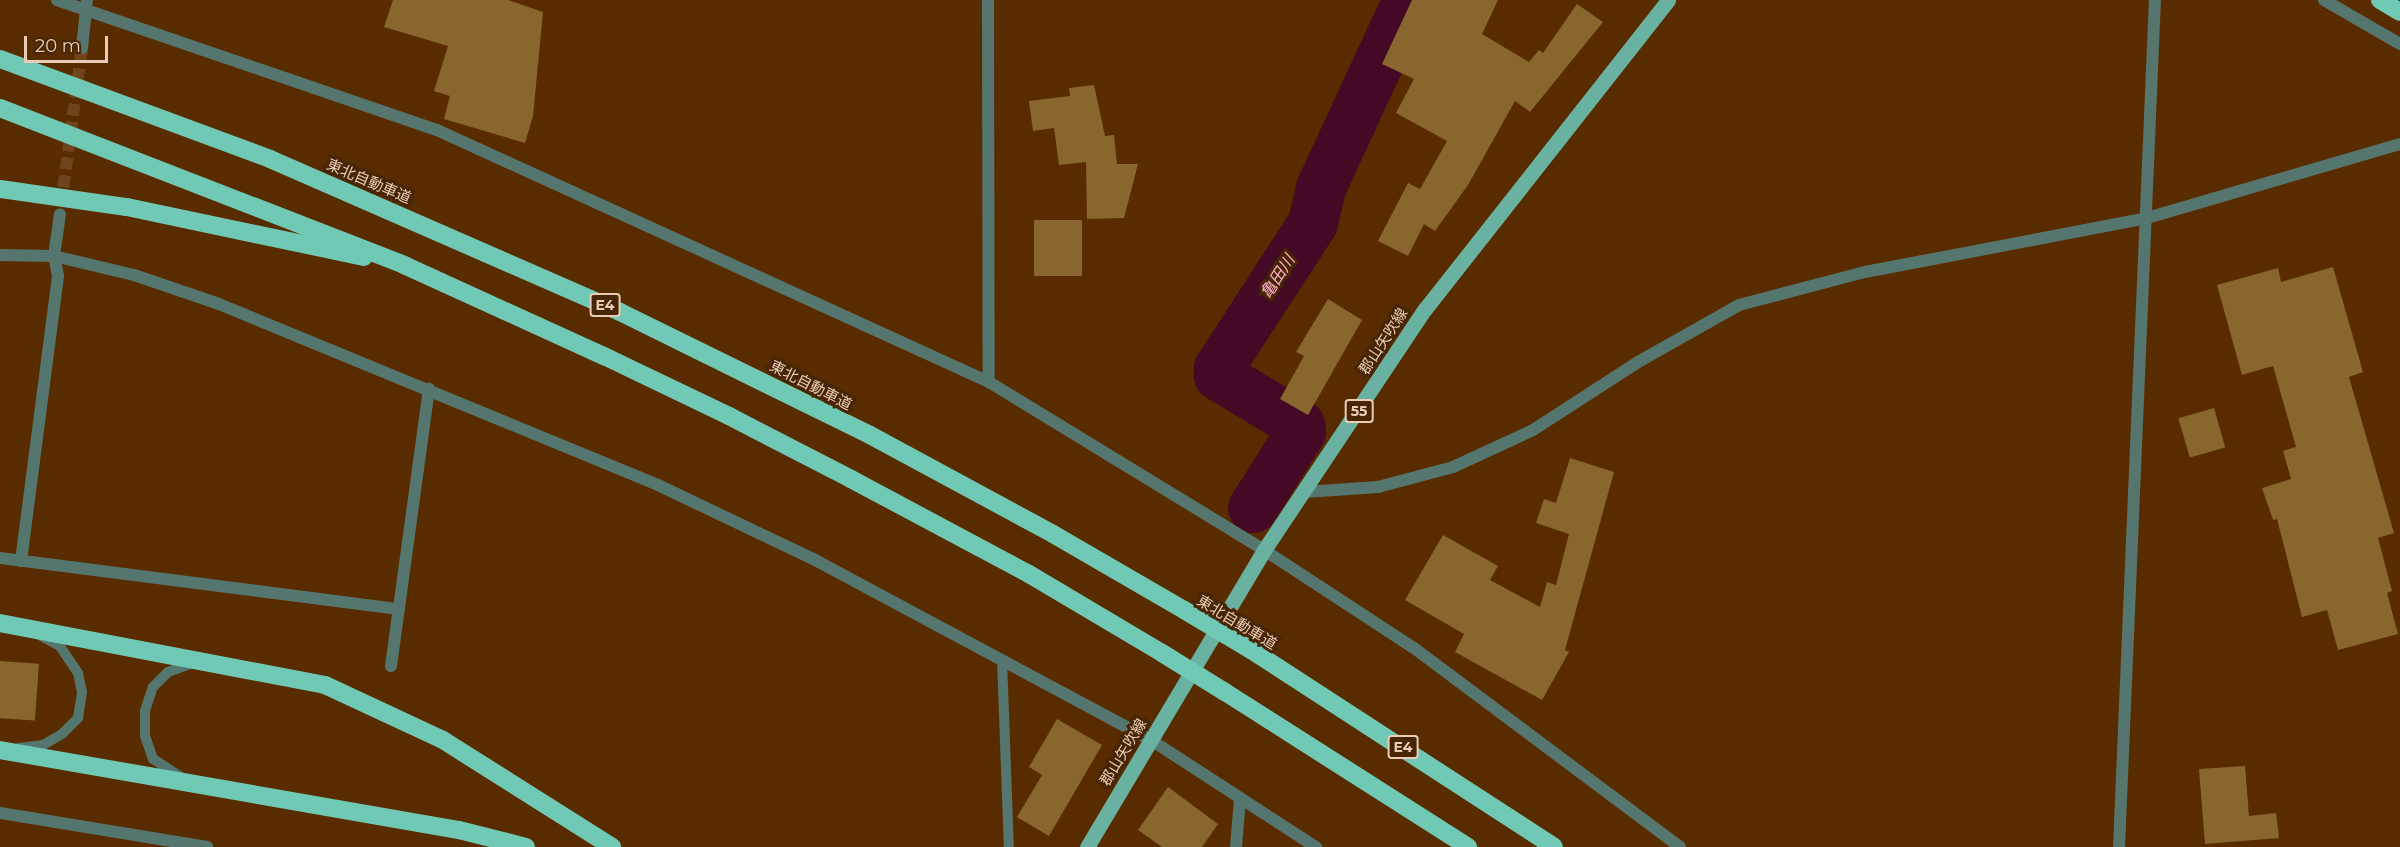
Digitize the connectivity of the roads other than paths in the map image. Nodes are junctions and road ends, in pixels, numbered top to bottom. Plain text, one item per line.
1 (57, 0) edge
2 (988, 0) edge
3 (1668, 0) edge
4 (2155, 0) edge
5 (2324, 0) edge
6 (2380, 0) edge
7 (86, 4) edge
8 (2400, 12) edge
9 (2400, 44) edge
10 (82, 48) tunnel mouth
11 (0, 59) edge
12 (0, 108) edge
13 (2400, 144) edge
14 (0, 189) edge
15 (60, 214) tunnel mouth
16 (2147, 218) junction
17 (0, 255) edge
18 (54, 256) junction
19 (404, 265) junction
20 (989, 382) junction
21 (429, 389) junction
22 (1305, 492) junction
23 (1264, 550) junction
24 (0, 558) edge
25 (21, 561) junction
26 (399, 609) junction
27 (0, 623) edge
28 (25, 628) junction
29 (204, 660) junction
30 (1002, 660) junction
31 (391, 666) dead end
32 (1151, 740) junction
33 (2, 750) edge
34 (206, 787) junction
35 (1240, 798) junction
36 (0, 813) edge
37 (207, 847) edge
38 (526, 847) edge
39 (612, 847) edge
40 (1009, 847) edge
41 (1087, 847) edge
42 (1236, 847) edge
43 (1316, 847) edge
44 (1468, 847) edge
45 (1554, 847) edge
46 (1680, 847) edge
47 (2119, 847) edge

1 - 7 street
2 - 20 street
3 - 22 main road, 郡山矢吹線 / 55
4 - 16 street
5 - 9 street
6 - 8 highway
7 - 10 street
7 - 20 street
11 - 45 highway, 東北自動車道 / E4, bridge
12 - 19 highway
13 - 16 street
14 - 19 highway
15 - 18 street
16 - 22 street
16 - 47 street
17 - 18 street
18 - 21 street
18 - 25 street
19 - 44 highway, bridge
20 - 23 street
21 - 26 street
21 - 30 street
22 - 23 main road, 郡山矢吹線 / 55
23 - 32 main road, 郡山矢吹線 / 55
23 - 46 street
24 - 25 street
25 - 26 street
26 - 31 street
27 - 28 highway
28 - 29 highway
28 - 33 lane
29 - 34 lane
29 - 39 highway
30 - 32 street
30 - 40 lane
32 - 35 street
32 - 41 main road, 郡山矢吹線 / 55
33 - 34 highway
34 - 38 highway
35 - 42 street
35 - 43 street
36 - 37 street

